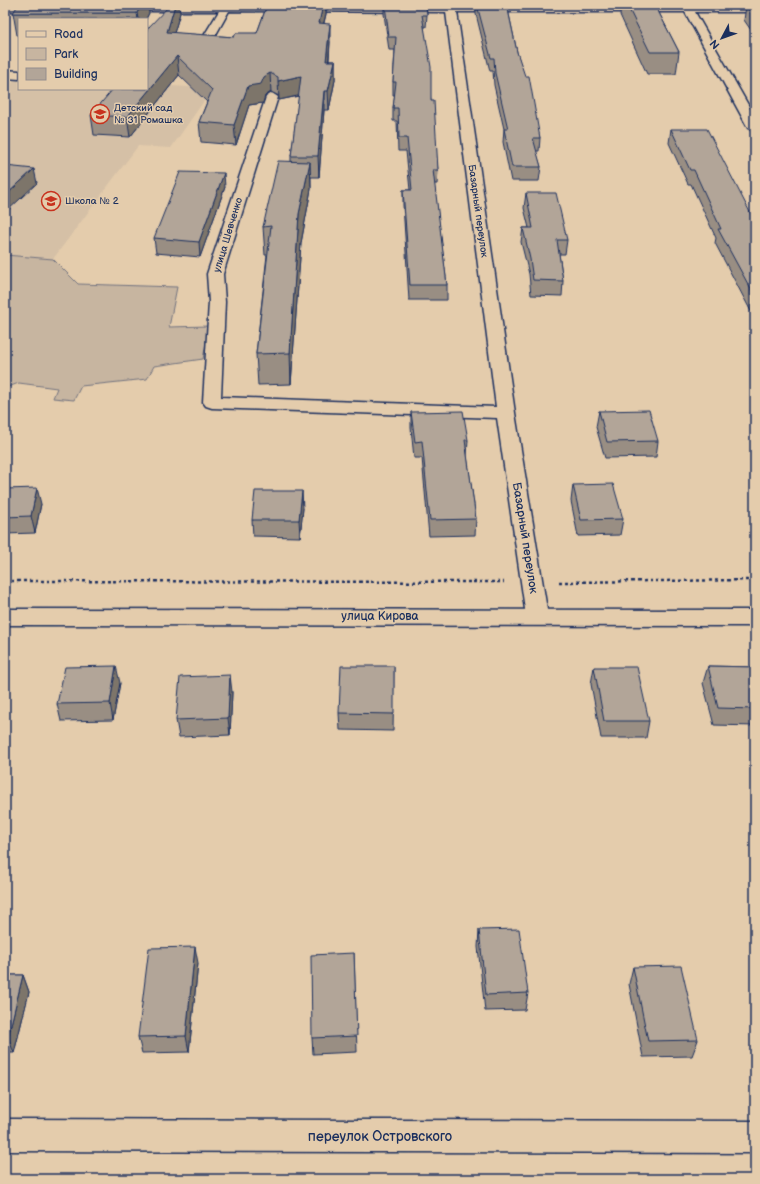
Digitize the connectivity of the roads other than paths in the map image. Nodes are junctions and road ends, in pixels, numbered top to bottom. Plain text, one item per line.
1 (688, 7) edge
2 (5, 8) edge
3 (60, 8) edge
4 (108, 8) edge
5 (226, 8) junction
6 (451, 8) junction
7 (755, 9) edge
8 (203, 47) edge
9 (5, 74) edge
10 (18, 75) edge
11 (272, 97) edge
12 (755, 128) edge
13 (506, 413) junction
14 (537, 616) junction
15 (5, 617) edge
16 (755, 618) edge
17 (5, 1135) edge
18 (755, 1137) edge

1 - 6 street
1 - 7 street
1 - 12 street
2 - 3 street
4 - 5 street
5 - 6 street
5 - 8 street
6 - 13 street, Базарный переулок
9 - 10 street
11 - 13 street, улица Шевченко
13 - 14 street, Базарный переулок
14 - 15 street, улица Кирова
14 - 16 street, улица Кирова
17 - 18 street, переулок Островского

